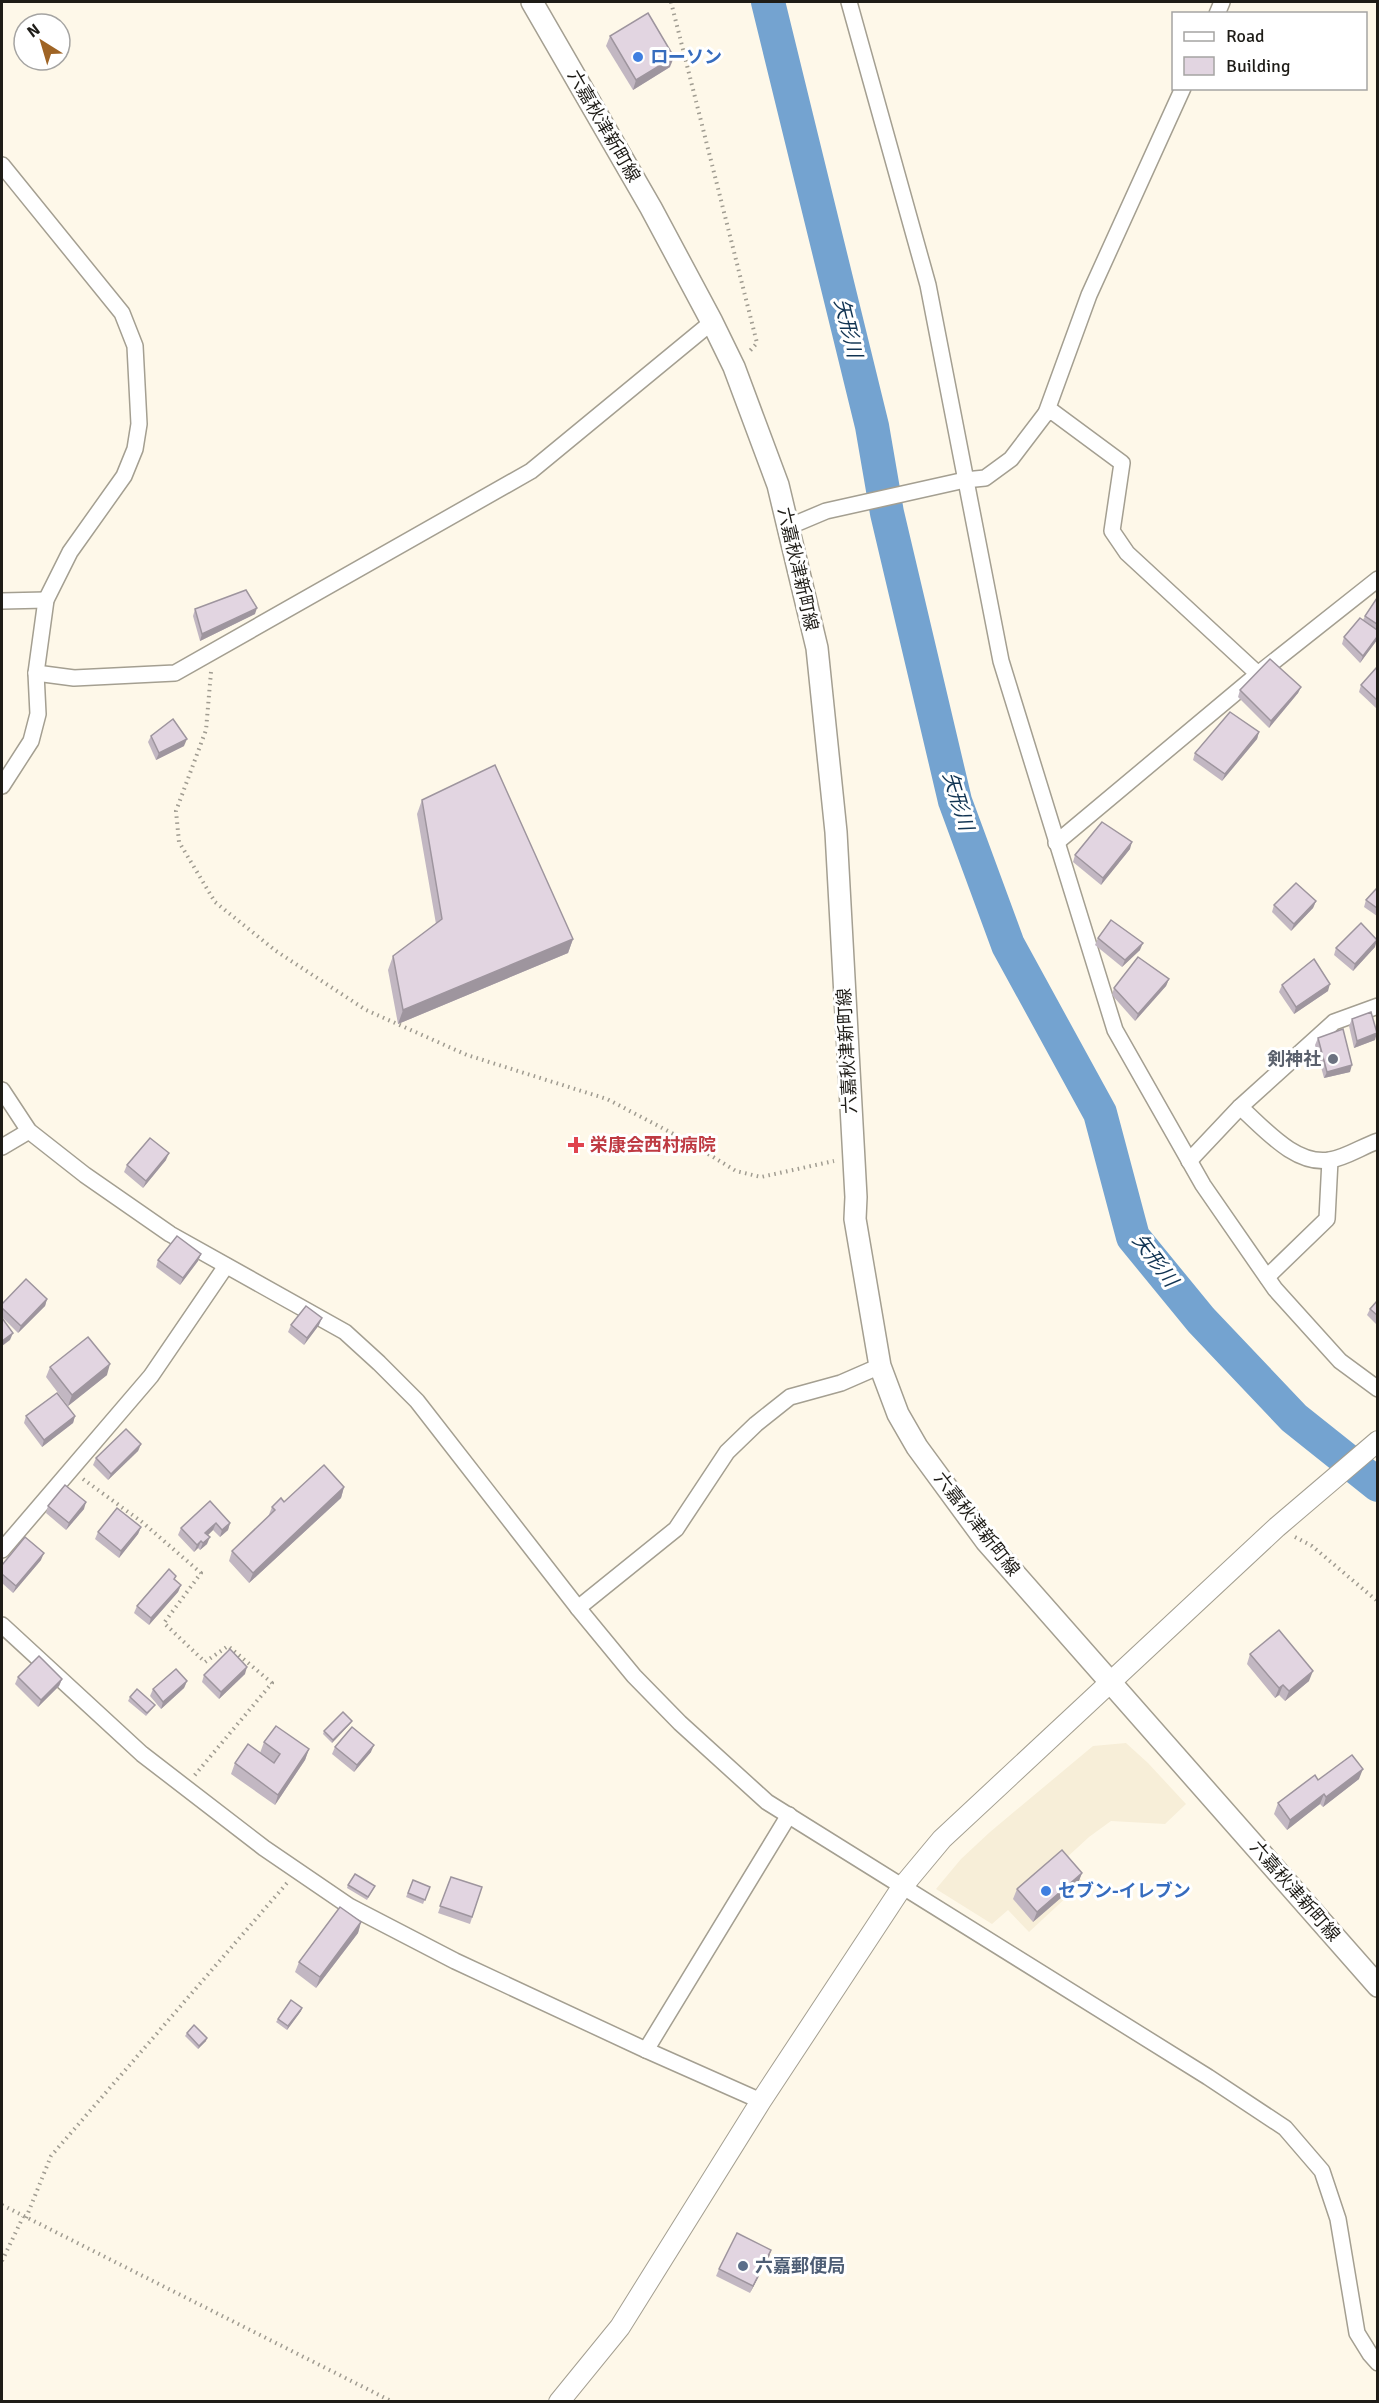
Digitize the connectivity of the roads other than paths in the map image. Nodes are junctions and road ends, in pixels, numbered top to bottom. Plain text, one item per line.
1 (532, 2) edge
2 (849, 2) edge
3 (1182, 90) edge
4 (2, 165) edge
5 (7, 181) edge
6 (712, 322) junction
7 (1046, 413) junction
8 (964, 480) junction
9 (789, 526) junction
10 (1377, 580) edge
11 (46, 600) junction
12 (2, 601) edge
13 (36, 673) junction
14 (1258, 674) junction
15 (2, 786) edge
16 (1056, 843) junction
17 (1377, 1006) edge
18 (2, 1090) edge
19 (1240, 1107) junction
20 (29, 1131) junction
21 (1377, 1141) edge
22 (2, 1147) edge
23 (1330, 1160) junction
24 (1189, 1161) junction
25 (226, 1266) junction
26 (1267, 1277) junction
27 (880, 1366) junction
28 (1377, 1389) edge
29 (1377, 1441) edge
30 (2, 1550) edge
31 (578, 1608) junction
32 (2, 1625) edge
33 (1112, 1682) junction
34 (789, 1815) junction
35 (902, 1887) junction
36 (1377, 1986) edge
37 (646, 2050) junction
38 (761, 2101) junction
39 (1377, 2363) edge
40 (559, 2402) edge

1 - 6 main road, 六嘉秋津新町線
2 - 8 street
3 - 7 street
4 - 5 street
5 - 11 street
6 - 9 main road, 六嘉秋津新町線
6 - 13 street
7 - 8 street
7 - 14 street
8 - 9 street
8 - 16 street
9 - 27 main road, 六嘉秋津新町線
10 - 14 street
11 - 12 street
11 - 13 street
13 - 15 street
14 - 16 street
16 - 24 street
17 - 19 street
18 - 20 street
19 - 23 street
19 - 24 street
20 - 22 street
20 - 25 street
21 - 23 street
23 - 26 street
24 - 26 street
25 - 30 street
25 - 31 street
26 - 28 street
27 - 31 street
27 - 33 main road, 六嘉秋津新町線
29 - 33 street
31 - 34 street
32 - 37 street
33 - 35 street
33 - 36 main road, 六嘉秋津新町線
34 - 35 street
34 - 37 street
35 - 38 street
35 - 39 street
37 - 38 street
38 - 40 street

